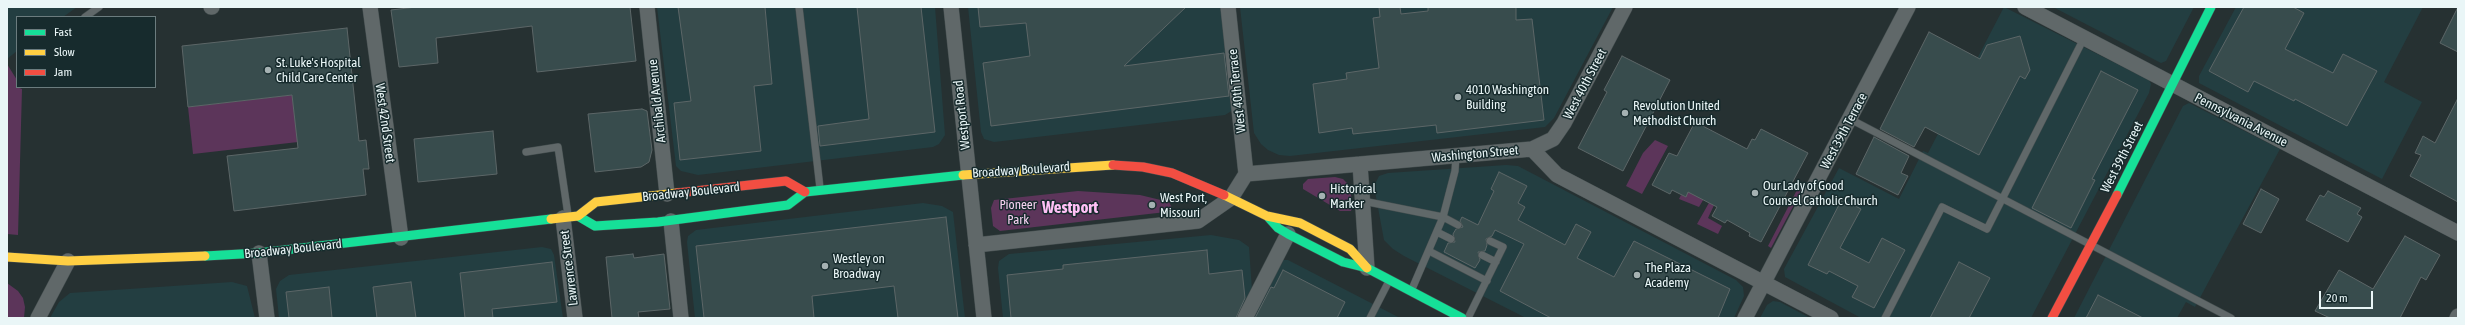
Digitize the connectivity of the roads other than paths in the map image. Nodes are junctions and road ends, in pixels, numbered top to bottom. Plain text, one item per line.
1 (99, 7) edge
2 (370, 7) edge
3 (647, 7) edge
4 (799, 7) edge
5 (951, 7) edge
6 (1228, 7) edge
7 (1626, 7) edge
8 (1908, 7) edge
9 (2211, 7) edge
10 (2033, 9) edge
11 (86, 16) edge
12 (2084, 38) junction
13 (2172, 84) junction
14 (1850, 119) junction
15 (1532, 149) junction
16 (526, 152) dead end
17 (1456, 156) junction
18 (1360, 164) junction
19 (969, 174) junction
20 (1246, 174) junction
21 (820, 190) junction
22 (805, 192) junction
23 (667, 194) junction
24 (1232, 198) junction
25 (2003, 198) junction
26 (1363, 201) junction
27 (578, 216) junction
28 (1267, 216) junction
29 (1443, 217) junction
30 (566, 218) junction
31 (671, 221) junction
32 (1458, 225) dead end
33 (1437, 232) junction
34 (2458, 233) edge
35 (1288, 234) junction
36 (400, 238) junction
37 (1451, 239) dead end
38 (1490, 241) dead end
39 (2091, 244) junction
40 (976, 246) junction
41 (1429, 250) junction
42 (260, 253) junction
43 (1482, 255) dead end
44 (7, 257) edge
45 (68, 261) junction
46 (1496, 262) junction
47 (1367, 268) junction
48 (1389, 280) junction
49 (1487, 281) junction
50 (1764, 283) junction
51 (1411, 291) junction
52 (38, 318) edge
53 (267, 318) edge
54 (575, 318) edge
55 (681, 318) edge
56 (984, 318) edge
57 (1245, 318) edge
58 (1370, 318) edge
59 (1462, 318) edge
60 (1468, 318) edge
61 (1745, 318) edge
62 (1831, 318) edge
63 (1885, 318) edge
64 (2052, 318) edge
65 (2231, 318) edge

1 - 11 lane
2 - 36 street, West 42nd Street
3 - 23 street, Archibald Avenue
4 - 21 lane
5 - 19 street, Westport Road
6 - 20 street, West 40th Terrace
7 - 15 street, West 40th Street
8 - 14 street, West 39th Terrace
9 - 13 main road, West 39th Street
10 - 12 street, Pennsylvania Avenue
12 - 13 street, Pennsylvania Avenue
12 - 25 lane
13 - 34 street, Pennsylvania Avenue
13 - 39 main road, West 39th Street
14 - 25 lane
14 - 50 street, West 39th Terrace
15 - 17 street, Washington Street
15 - 50 street, Washington Street
16 - 30 lane
17 - 18 street, Washington Street
17 - 29 lane
18 - 20 street, Washington Street
18 - 26 street
19 - 21 main road, Broadway Boulevard
19 - 24 main road, Broadway Boulevard
19 - 40 street, Westport Road
20 - 24 street
21 - 22 main road, Broadway Boulevard
22 - 23 main road, Broadway Boulevard
22 - 31 main road, Broadway Boulevard
23 - 27 main road, Broadway Boulevard
24 - 28 main road, Broadway Boulevard
24 - 40 street
25 - 39 lane
25 - 63 lane
26 - 29 lane
26 - 47 street
27 - 30 main road, Broadway Boulevard
27 - 31 main road, Broadway Boulevard
28 - 35 main road, Broadway Boulevard
28 - 47 main road, Broadway Boulevard
29 - 32 lane
29 - 33 lane
30 - 36 main road, Broadway Boulevard
30 - 54 street, Lawrence Street
31 - 55 street
33 - 37 lane
33 - 41 lane
35 - 47 main road, Broadway Boulevard
35 - 57 street
36 - 42 main road, Broadway Boulevard
38 - 46 lane
39 - 64 main road, West 39th Street
39 - 65 lane
40 - 56 street, Westport Road
41 - 49 lane
41 - 51 lane
42 - 45 main road, Broadway Boulevard
42 - 53 street
43 - 46 lane
44 - 45 main road, Broadway Boulevard
45 - 52 street
46 - 49 lane
47 - 48 main road, Broadway Boulevard
48 - 51 main road, Broadway Boulevard
48 - 58 lane
49 - 60 lane
50 - 61 street, West 39th Terrace
50 - 62 street, Washington Street
51 - 59 main road, Broadway Boulevard

